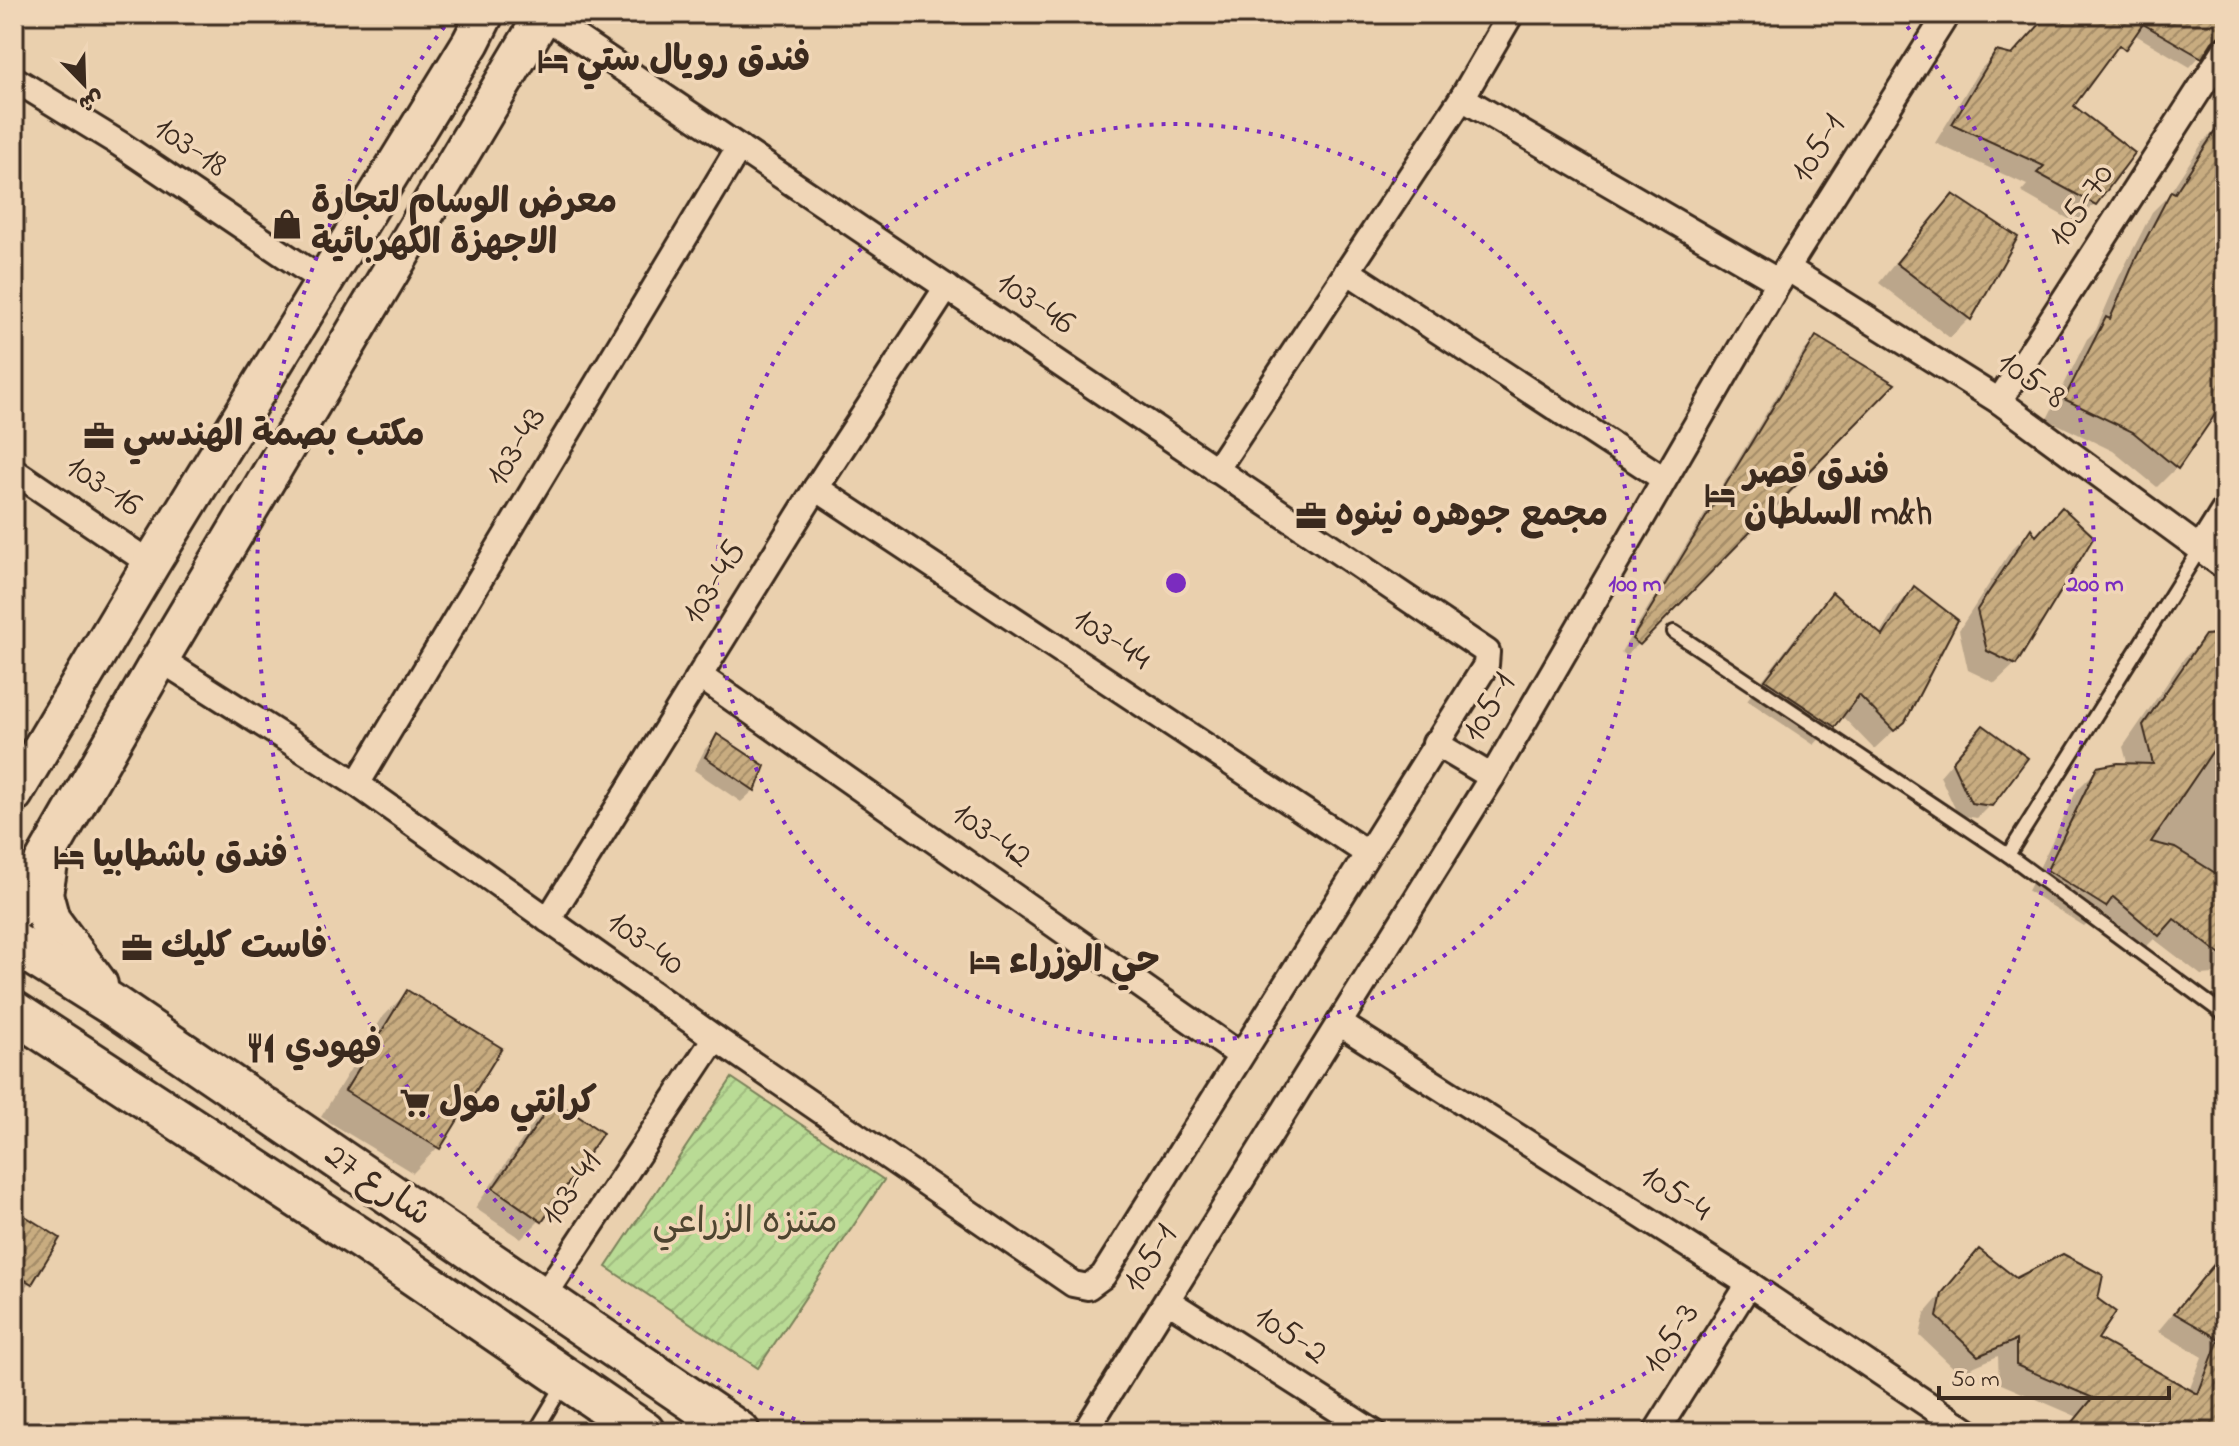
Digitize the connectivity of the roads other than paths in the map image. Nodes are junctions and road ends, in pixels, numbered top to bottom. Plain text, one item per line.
1 (485, 14) edge
2 (1511, 14) edge
3 (1947, 14) edge
4 (543, 15) edge
5 (2225, 50) edge
6 (14, 79) edge
7 (1462, 98) junction
8 (739, 147) junction
9 (1347, 271) junction
10 (1783, 275) junction
11 (323, 281) junction
12 (947, 287) junction
13 (1999, 401) junction
14 (1216, 470) junction
15 (14, 471) edge
16 (1664, 479) junction
17 (816, 488) junction
18 (2225, 509) edge
19 (2200, 549) junction
20 (151, 564) junction
21 (2225, 567) edge
22 (1674, 632) dead end
23 (160, 659) junction
24 (700, 676) junction
25 (1435, 743) junction
26 (1492, 777) junction
27 (357, 784) junction
28 (14, 794) edge
29 (1367, 853) junction
30 (2008, 855) junction
31 (48, 858) junction
32 (14, 913) edge
33 (548, 920) junction
34 (14, 943) edge
35 (111, 1004) junction
36 (14, 1012) edge
37 (2225, 1015) edge
38 (1339, 1023) junction
39 (715, 1038) junction
40 (1240, 1055) junction
41 (1749, 1284) junction
42 (542, 1299) junction
43 (1168, 1301) junction
44 (566, 1379) junction
45 (535, 1432) edge
46 (644, 1432) edge
47 (739, 1432) edge
48 (1085, 1432) edge
49 (1373, 1432) edge
50 (1656, 1432) edge
51 (1969, 1432) edge

1 - 11 main road
2 - 7 street
3 - 10 street, 105-1
4 - 8 street, 103-46
4 - 23 main road
5 - 13 street, 105-70
6 - 11 street, 103-18
7 - 9 street
7 - 10 street, 105-8
8 - 12 street, 103-46
8 - 27 street, 103-43
9 - 14 street
9 - 16 street
10 - 13 street, 105-8
10 - 16 street, 105-1
11 - 20 main road
12 - 14 street, 103-46
12 - 17 street, 103-45
13 - 19 street, 105-8
14 - 25 street, 103-46
15 - 20 street, 103-16
16 - 26 street, 105-1
17 - 24 street, 103-45
17 - 29 street, 103-44
18 - 19 street
19 - 21 street, 105-8
19 - 30 lane
20 - 28 main road
22 - 30 lane
23 - 27 street, 103-40
23 - 31 main road
24 - 33 street, 103-45
24 - 40 street, 103-42
25 - 26 street
25 - 29 street
26 - 38 street, 105-1
27 - 33 street, 103-40
29 - 40 street
30 - 37 lane
31 - 32 main road
31 - 35 main road
33 - 39 street, 103-40
34 - 35 main road, شارع 27
35 - 42 main road, شارع 27
36 - 44 main road, شارع 27
38 - 41 street, 105-4
38 - 43 street, 105-1
39 - 40 street, 103-40
39 - 42 street, 103-41
41 - 50 street, 105-3
41 - 51 street, 105-4
42 - 47 main road, شارع 27
43 - 48 street, 105-1
43 - 49 street, 105-2
44 - 45 lane
44 - 46 main road, شارع 27

